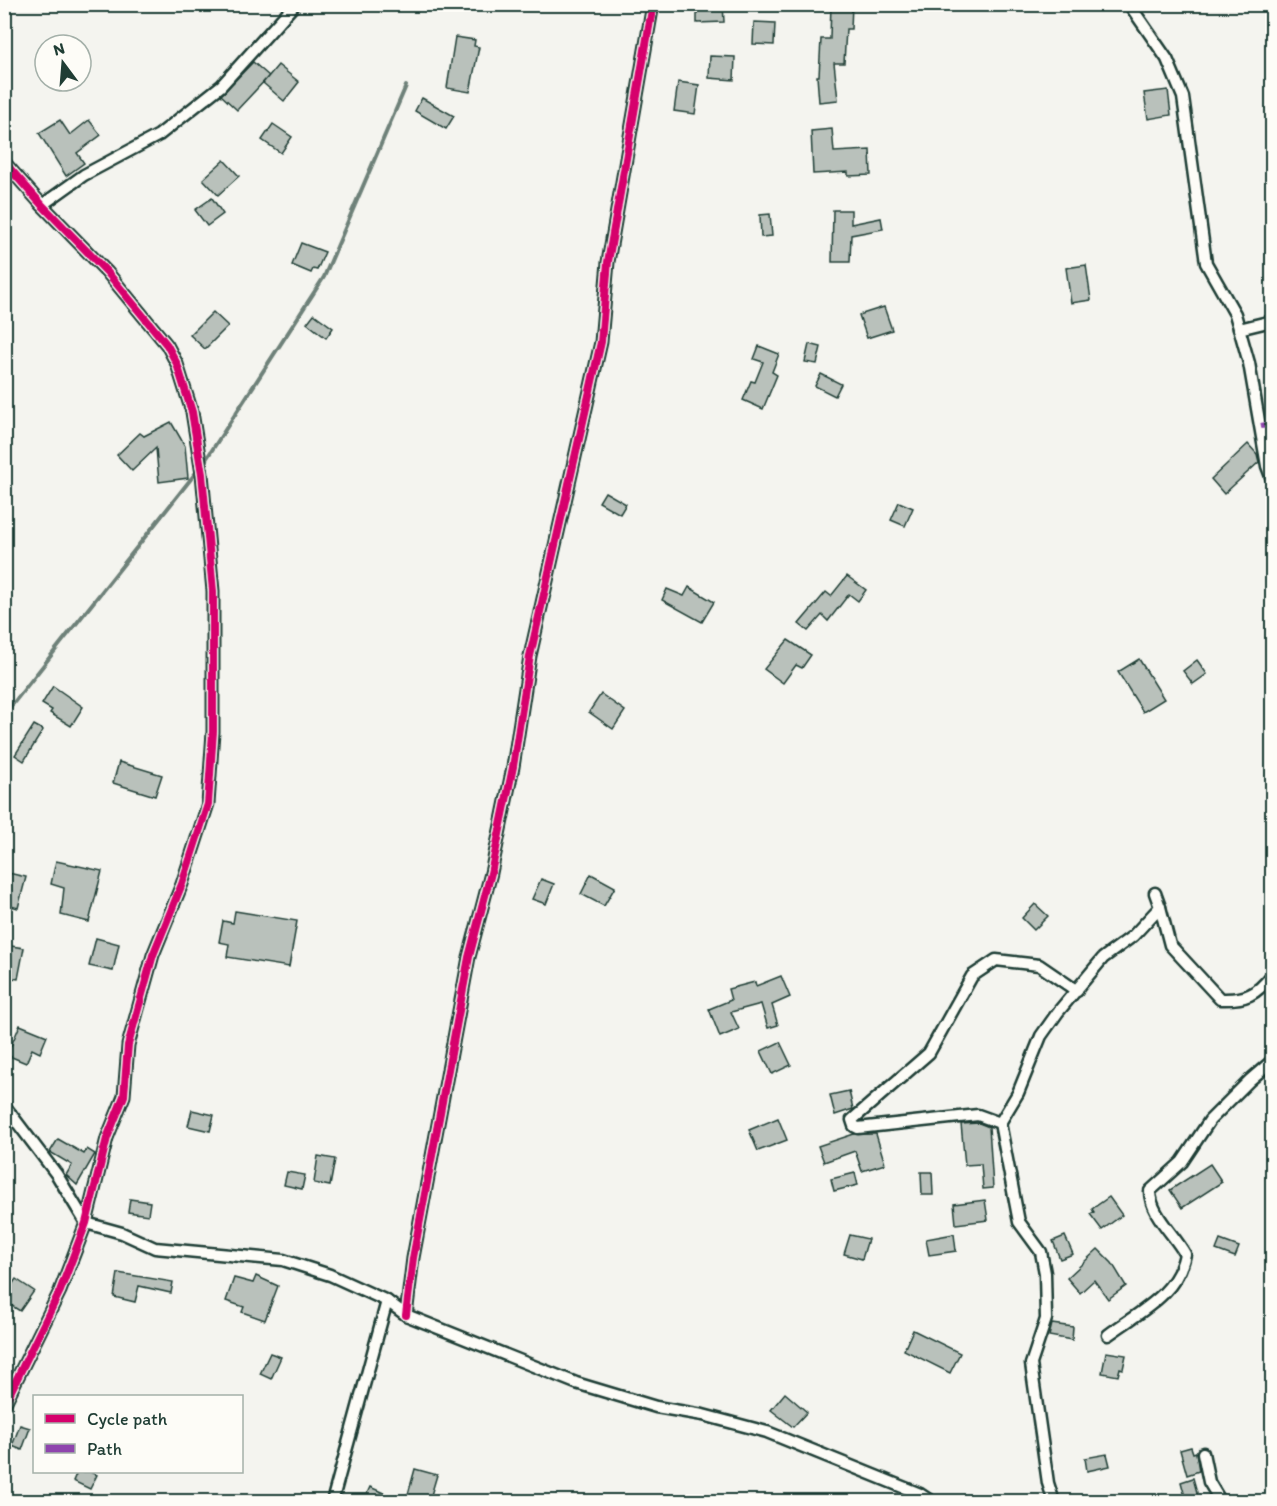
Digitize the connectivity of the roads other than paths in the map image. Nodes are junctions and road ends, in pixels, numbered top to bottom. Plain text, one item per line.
1 (296, 4) edge
2 (653, 4) edge
3 (1129, 4) edge
4 (4, 162) edge
5 (42, 205) junction
6 (1272, 321) edge
7 (1239, 329) junction
8 (1272, 479) edge
9 (1155, 893) dead end
10 (1160, 907) junction
11 (1272, 975) edge
12 (1077, 991) junction
13 (1272, 1061) edge
14 (4, 1105) edge
15 (1000, 1123) junction
16 (86, 1223) junction
17 (387, 1301) junction
18 (406, 1315) junction
19 (1108, 1335) dead end
20 (4, 1405) edge
21 (1203, 1453) dead end
22 (332, 1502) edge
23 (932, 1502) edge
24 (1054, 1502) edge
25 (1221, 1502) edge

1 - 5 street
2 - 18 street
3 - 7 street
4 - 5 street
5 - 16 street
6 - 7 street
7 - 8 street
9 - 10 street
10 - 11 street
10 - 12 street
12 - 15 street
12 - 15 street
13 - 19 street
14 - 16 street
15 - 24 street
16 - 17 street
16 - 20 street
17 - 18 street
17 - 22 street
18 - 23 street
21 - 25 street

